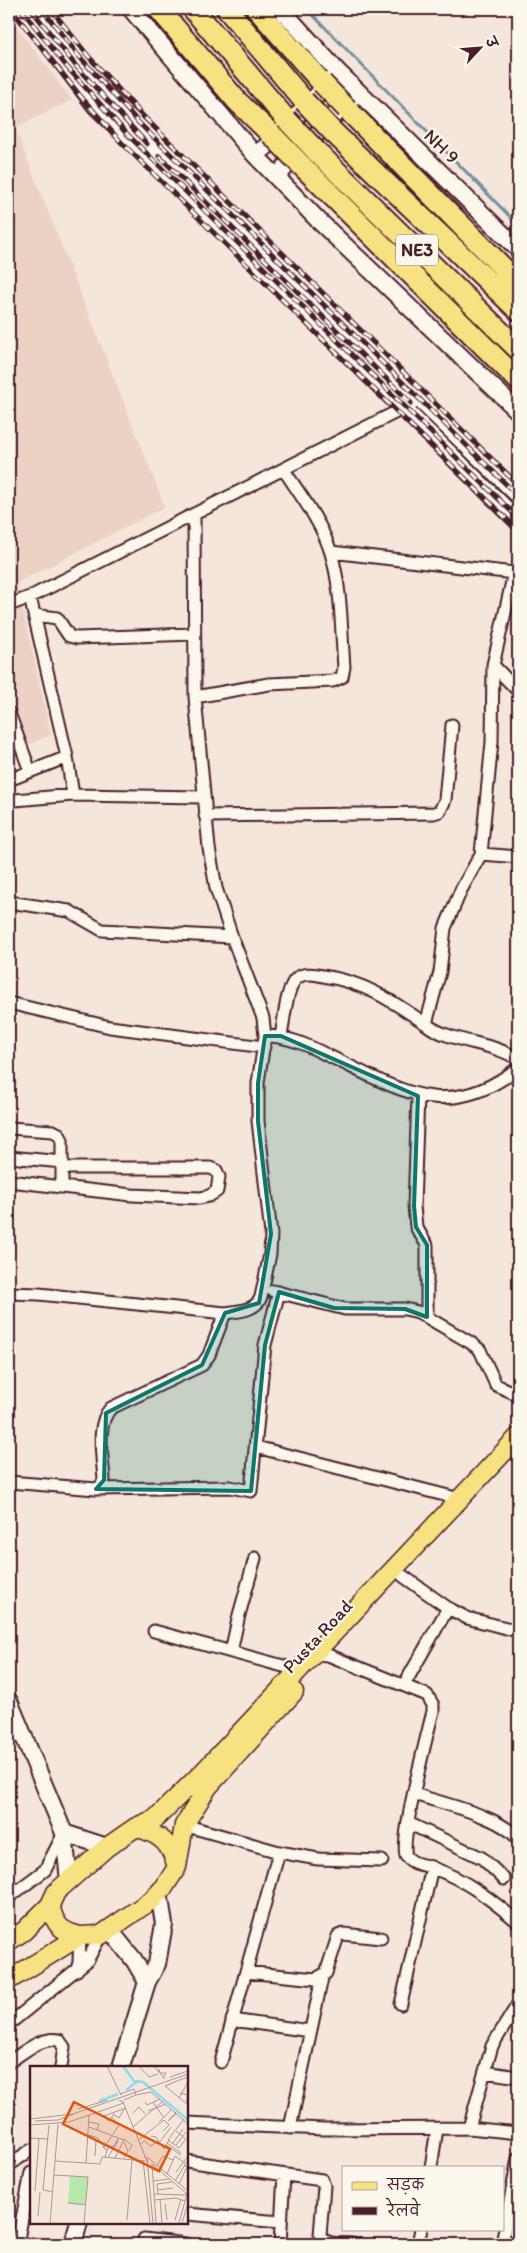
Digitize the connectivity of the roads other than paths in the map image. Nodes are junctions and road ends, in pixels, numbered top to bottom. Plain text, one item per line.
1 (22, 9) edge
2 (39, 9) edge
3 (131, 9) edge
4 (159, 9) edge
5 (193, 9) edge
6 (227, 9) edge
7 (257, 9) edge
8 (281, 9) edge
9 (330, 77) junction
10 (358, 92) junction
11 (255, 155) junction
12 (278, 178) junction
13 (518, 248) edge
14 (518, 283) edge
15 (518, 310) edge
16 (518, 349) edge
17 (518, 380) edge
18 (420, 400) junction
19 (403, 410) junction
20 (518, 411) edge
21 (284, 470) junction
22 (518, 495) edge
23 (194, 515) junction
24 (518, 521) edge
25 (331, 552) junction
26 (516, 570) edge
27 (30, 597) junction
28 (9, 605) edge
29 (34, 615) junction
30 (194, 634) junction
31 (493, 665) junction
32 (518, 691) edge
33 (195, 697) junction
34 (9, 713) edge
35 (452, 725) dead end
36 (67, 757) junction
37 (30, 771) junction
38 (9, 780) edge
39 (73, 795) junction
40 (203, 797) junction
41 (9, 803) edge
42 (205, 816) junction
43 (481, 854) junction
44 (518, 857) edge
45 (9, 902) edge
46 (232, 937) junction
47 (9, 1003) edge
48 (426, 1024) junction
49 (281, 1036) junction
50 (265, 1042) junction
51 (518, 1059) edge
52 (518, 1068) edge
53 (418, 1096) junction
54 (9, 1128) edge
55 (9, 1157) edge
56 (63, 1165) junction
57 (9, 1181) edge
58 (62, 1187) junction
59 (262, 1288) junction
60 (279, 1292) junction
61 (9, 1293) edge
62 (225, 1313) junction
63 (427, 1317) junction
64 (518, 1395) edge
65 (518, 1437) edge
66 (256, 1447) junction
67 (518, 1452) edge
68 (9, 1482) edge
69 (96, 1489) junction
70 (460, 1499) junction
71 (255, 1558) dead end
72 (402, 1576) junction
73 (448, 1608) junction
74 (154, 1631) dead end
75 (518, 1631) edge
76 (231, 1652) junction
77 (321, 1655) junction
78 (298, 1670) junction
79 (404, 1685) junction
80 (9, 1701) edge
81 (414, 1794) junction
82 (408, 1823) junction
83 (184, 1825) junction
84 (136, 1827) junction
85 (64, 1832) junction
86 (518, 1840) edge
87 (107, 1846) junction
88 (279, 1852) junction
89 (382, 1861) dead end
90 (177, 1867) junction
91 (432, 1867) junction
92 (504, 1879) dead end
93 (70, 1881) junction
94 (159, 1892) junction
95 (9, 1897) edge
96 (50, 1905) junction
97 (518, 1922) edge
98 (105, 1932) junction
99 (80, 1936) junction
100 (381, 1938) dead end
101 (9, 1941) edge
102 (77, 1970) junction
103 (246, 1972) junction
104 (322, 1978) junction
105 (9, 1980) edge
106 (147, 1982) junction
107 (401, 2004) dead end
108 (518, 2004) edge
109 (232, 2020) junction
110 (505, 2022) junction
111 (9, 2024) edge
112 (518, 2026) edge
113 (310, 2031) junction
114 (9, 2062) edge
115 (221, 2062) dead end
116 (61, 2066) edge
117 (121, 2066) edge
118 (485, 2072) junction
119 (518, 2077) edge
120 (188, 2123) edge
121 (290, 2128) junction
122 (438, 2128) junction
123 (468, 2128) junction
124 (518, 2133) edge
125 (30, 2151) edge
126 (518, 2158) edge
127 (188, 2161) edge
128 (9, 2165) edge
129 (431, 2166) edge
130 (284, 2175) junction
131 (30, 2178) edge
132 (188, 2214) edge
133 (281, 2222) junction
134 (78, 2223) edge
135 (421, 2230) edge
136 (144, 2239) dead end
137 (17, 2244) edge
138 (73, 2244) edge
139 (186, 2244) edge
140 (280, 2244) edge
141 (352, 2244) edge
142 (418, 2244) edge
143 (502, 2244) edge

1 - 19 street
2 - 18 street
3 - 11 street
4 - 17 highway, bridge
5 - 16 highway, NE3, bridge
6 - 15 highway, NE3, bridge
7 - 9 highway
8 - 9 street, NH 9
9 - 10 street, NH 9
9 - 11 street
9 - 14 highway, bridge
10 - 12 street
10 - 13 street, NH 9
11 - 12 street
12 - 20 street
18 - 19 street
18 - 22 street
19 - 21 street
19 - 24 street
21 - 23 street
21 - 25 street
23 - 27 street
23 - 30 street
25 - 26 street
25 - 33 street
26 - 31 street
27 - 28 street
27 - 29 street
29 - 30 street
29 - 36 street
30 - 33 street
31 - 32 street
31 - 43 street
33 - 40 street
34 - 37 street
35 - 42 street
36 - 37 street
36 - 39 street
37 - 38 street
39 - 40 street
39 - 41 street
40 - 42 street
42 - 46 street
43 - 44 street
43 - 48 street
45 - 46 street
46 - 50 street
47 - 50 street
48 - 49 street
48 - 51 street
49 - 50 street
49 - 53 street
50 - 59 street
52 - 53 street
53 - 63 street
54 - 56 street
55 - 56 street
56 - 58 street
56 - 58 street
57 - 58 street
59 - 60 street
59 - 62 street
60 - 63 street
60 - 66 street
61 - 62 street
62 - 69 street
63 - 64 street
65 - 70 main road, Pusta Road
66 - 69 street
66 - 70 street
67 - 72 main road, Pusta Road
68 - 69 street
70 - 77 main road, Pusta Road
71 - 76 street
72 - 73 street
72 - 77 main road, Pusta Road
73 - 75 street
73 - 79 street
74 - 76 street
76 - 78 street
77 - 78 main road, Pusta Road
77 - 79 street
77 - 83 main road, Pusta Road
78 - 84 main road, Pusta Road
79 - 81 street
80 - 85 street
81 - 82 street
81 - 86 street
82 - 91 street
82 - 92 street
83 - 88 street
83 - 90 main road, Pusta Road
84 - 87 main road, Pusta Road
84 - 90 main road
85 - 87 street
85 - 93 street
85 - 95 street
87 - 93 main road, Pusta Road
88 - 89 street
88 - 103 street
90 - 94 main road
91 - 97 street
91 - 107 street
93 - 96 main road, Pusta Road
94 - 98 main road
94 - 106 street
96 - 99 main road
96 - 101 main road, Pusta Road
98 - 99 main road
98 - 102 street
98 - 106 street
99 - 102 street
99 - 105 main road
100 - 104 street
102 - 111 street
103 - 104 street
103 - 109 street
104 - 113 street
106 - 117 street
108 - 110 street
109 - 113 street
109 - 115 street
110 - 112 street
110 - 118 street
113 - 121 street
114 - 116 street
118 - 119 street
118 - 123 street
120 - 121 street
121 - 122 street
122 - 123 street
122 - 129 street
123 - 124 street
125 - 128 street
126 - 143 street
127 - 130 street
130 - 133 street
130 - 141 street
131 - 137 street
132 - 133 street
133 - 140 street
134 - 138 street
135 - 142 street
136 - 139 street

